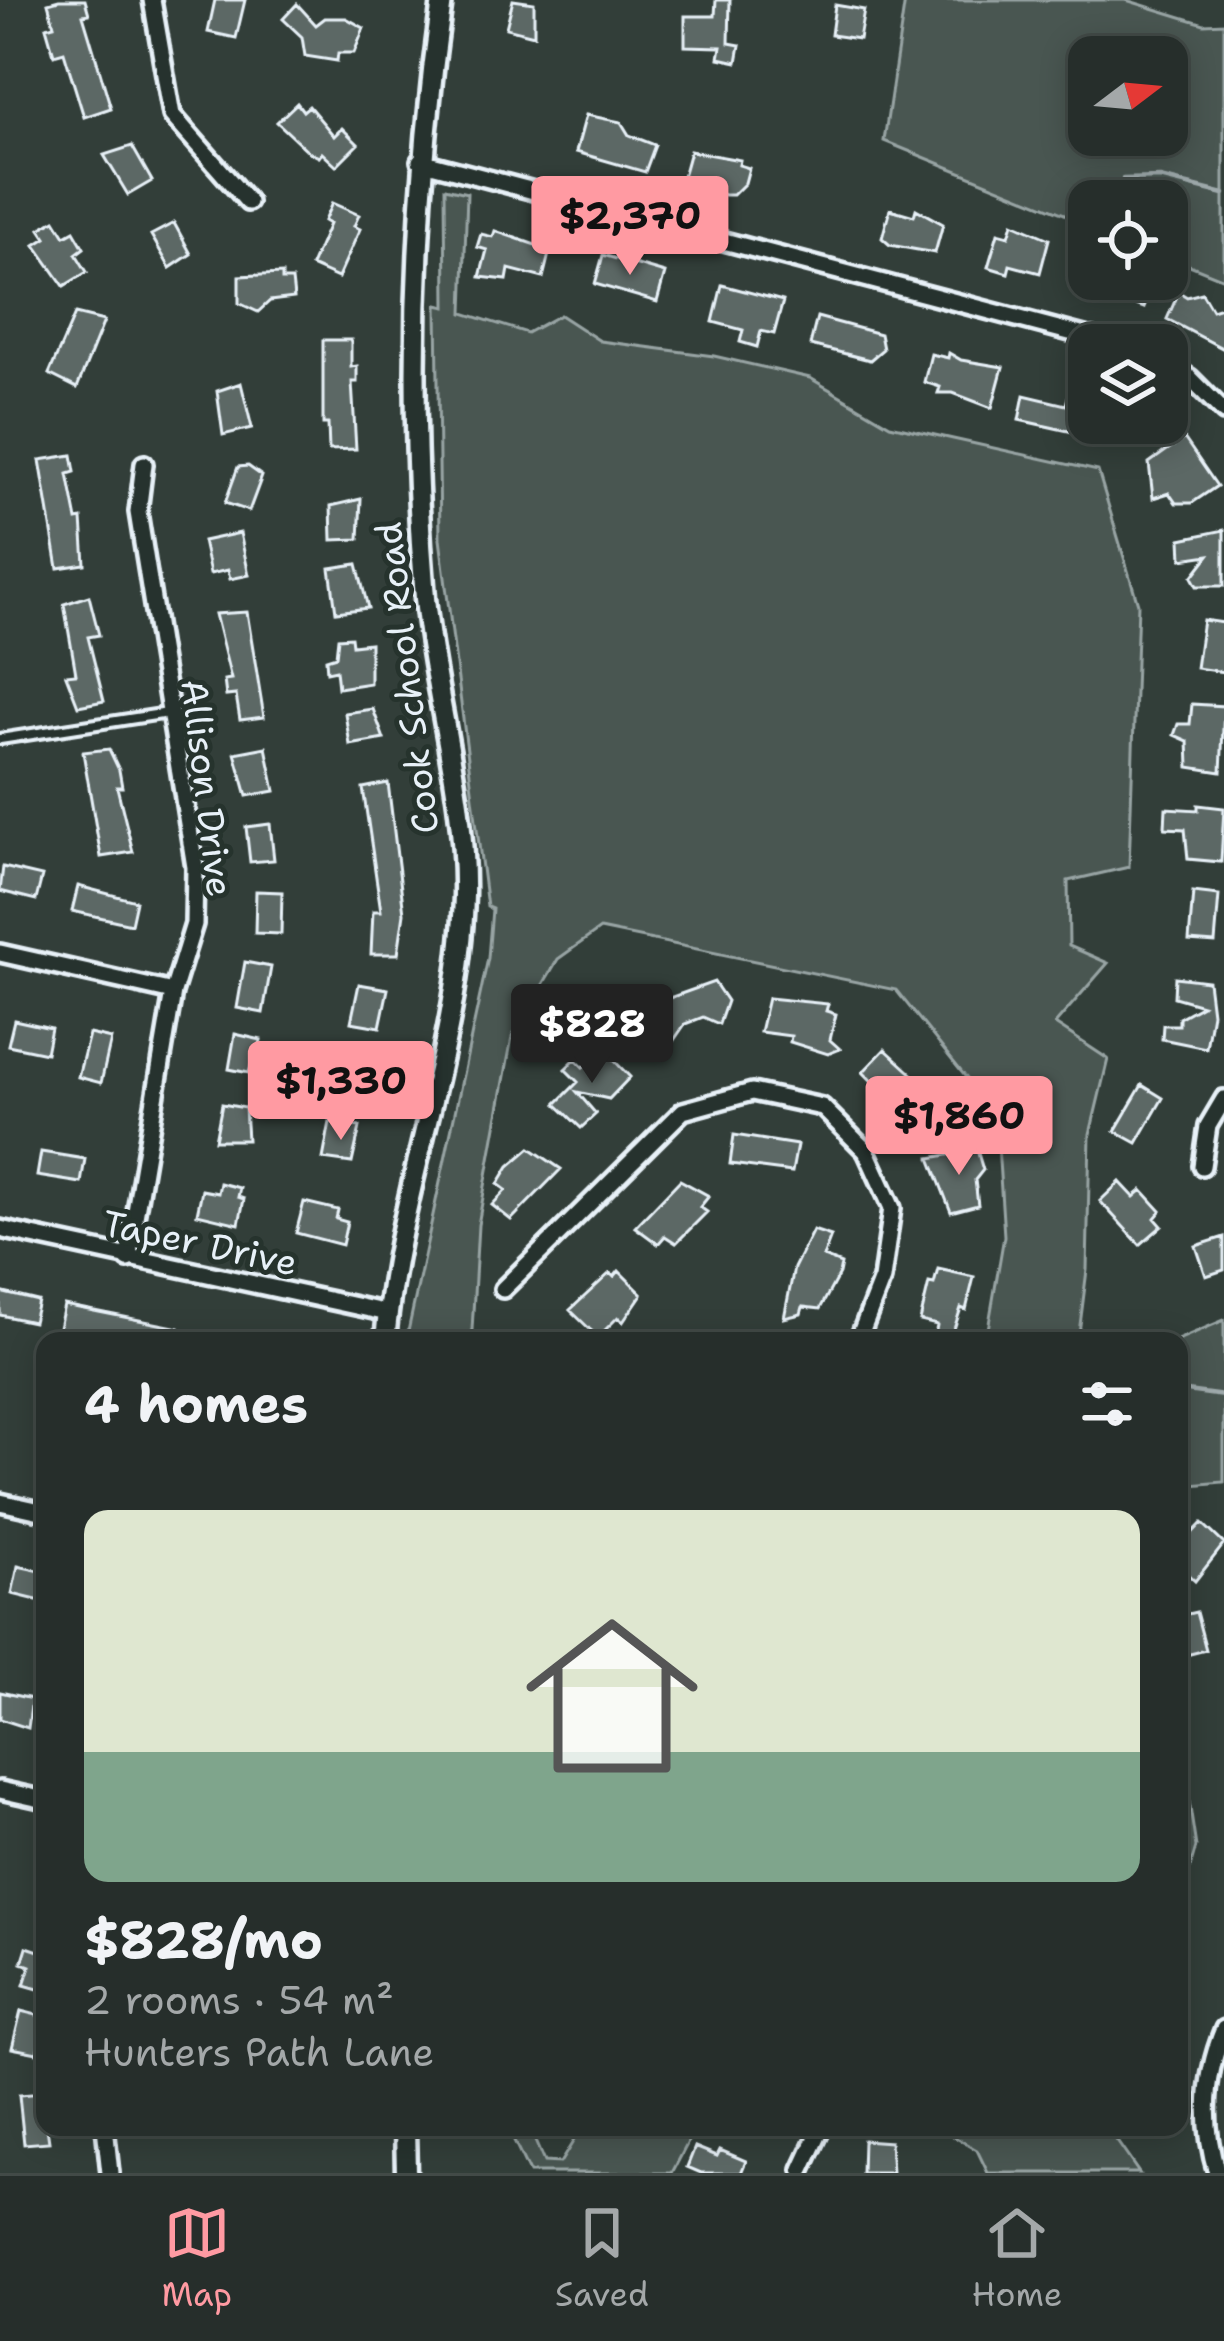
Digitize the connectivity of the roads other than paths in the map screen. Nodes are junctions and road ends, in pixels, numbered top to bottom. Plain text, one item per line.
1 (152, 0) edge
2 (442, 0) edge
3 (420, 161) junction
4 (248, 202) dead end
5 (1068, 332) edge
6 (1188, 377) edge
7 (1224, 412) edge
8 (144, 464) dead end
9 (168, 712) junction
10 (0, 739) edge
11 (0, 952) edge
12 (173, 992) junction
13 (1224, 1099) edge
14 (1202, 1166) dead end
15 (0, 1229) edge
16 (128, 1259) junction
17 (503, 1289) dead end
18 (388, 1313) junction
19 (386, 1332) edge
20 (861, 1332) edge
21 (0, 1502) edge
22 (36, 1510) edge
23 (0, 1790) edge
24 (36, 1798) edge
25 (1224, 2029) edge
26 (106, 2136) edge
27 (405, 2136) edge
28 (818, 2136) edge
29 (802, 2172) edge
30 (110, 2173) edge
31 (406, 2173) edge
32 (1217, 2173) edge

1 - 4 street
2 - 3 street, Cook School Road
3 - 5 street
3 - 18 street, Cook School Road
6 - 7 street
8 - 9 street, Allison Drive
9 - 10 lane
9 - 12 street, Allison Drive
11 - 12 street
12 - 16 street, Allison Drive
13 - 14 street
15 - 16 street, Taper Drive
16 - 18 street, Taper Drive
17 - 20 street
18 - 19 street, Cook School Road
21 - 22 street
23 - 24 street
25 - 32 street
26 - 30 street
27 - 31 street
28 - 29 street

